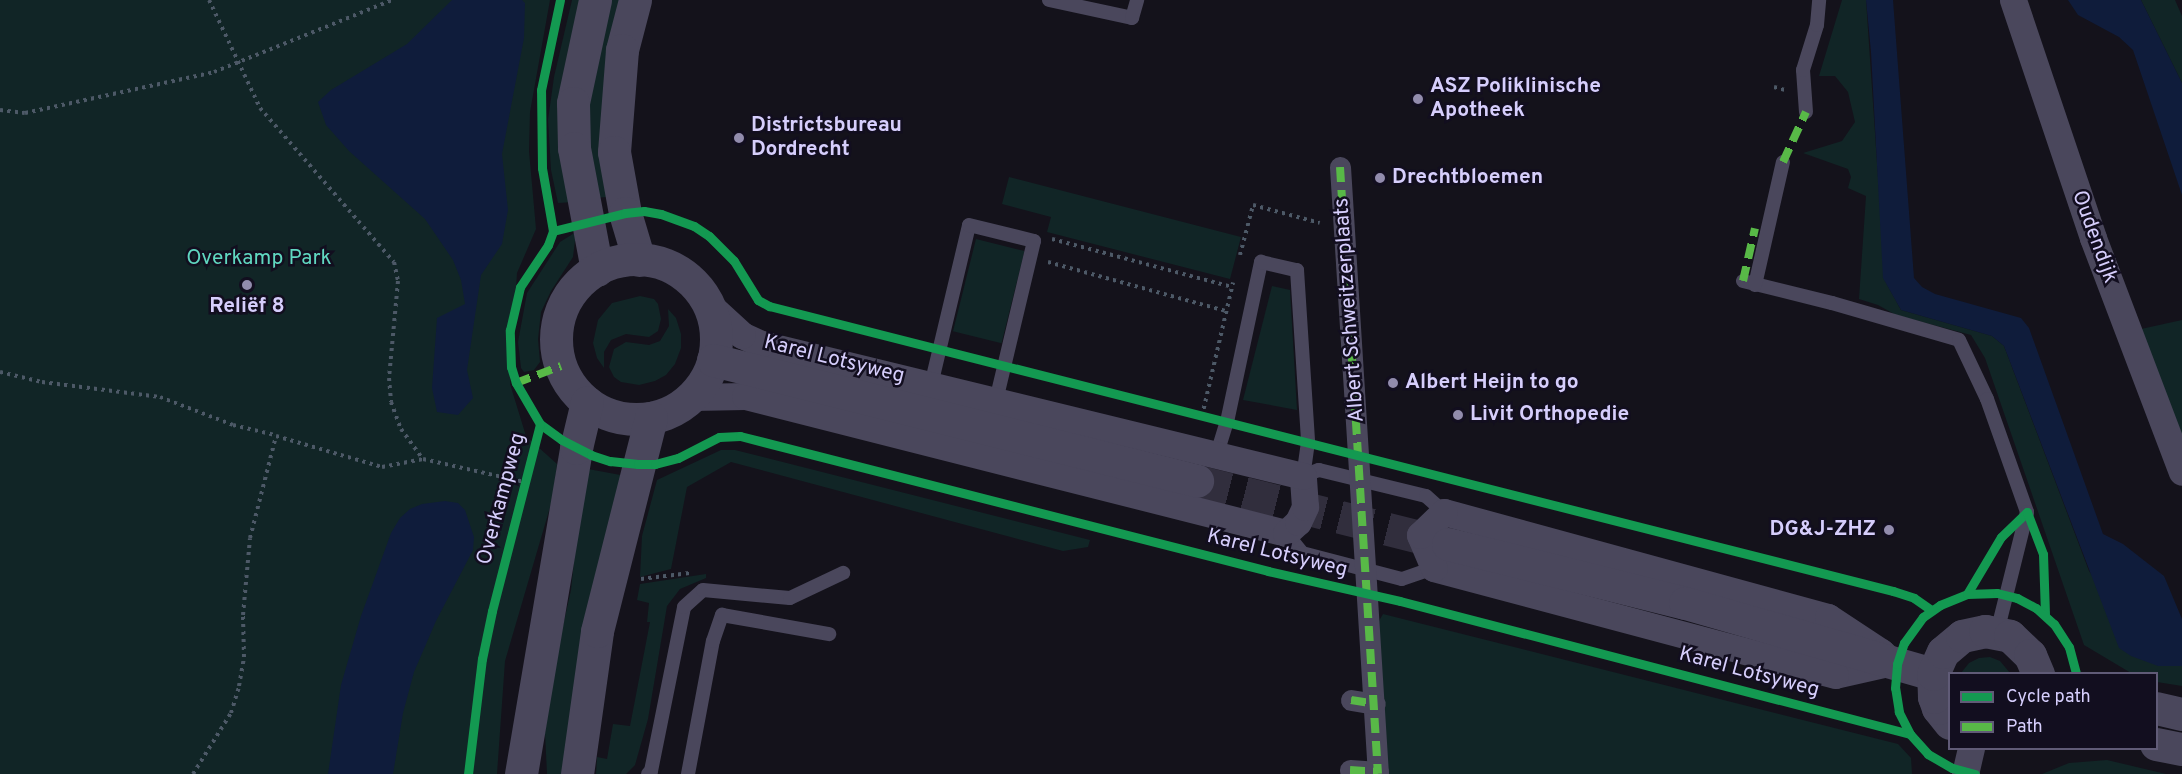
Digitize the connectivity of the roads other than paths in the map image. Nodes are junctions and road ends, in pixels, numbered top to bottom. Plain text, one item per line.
1 (596, 0) edge
2 (635, 0) edge
3 (1049, 0) edge
4 (1137, 0) edge
5 (1819, 0) edge
6 (2013, 0) edge
7 (1806, 112) dead end
8 (1783, 162) dead end
9 (1340, 168) dead end
10 (639, 260) junction
11 (597, 270) junction
12 (707, 303) junction
13 (713, 360) junction
14 (931, 385) junction
15 (692, 397) junction
16 (996, 401) junction
17 (587, 402) junction
18 (651, 418) junction
19 (2182, 472) edge
20 (1303, 476) junction
21 (1360, 479) junction
22 (1205, 482) junction
23 (1444, 513) junction
24 (1286, 532) junction
25 (1441, 556) junction
26 (1364, 570) junction
27 (843, 573) dead end
28 (1997, 632) junction
29 (829, 634) dead end
30 (1892, 662) junction
31 (2037, 672) edge
32 (1933, 674) junction
33 (1351, 699) dead end
34 (1376, 704) junction
35 (2158, 708) edge
36 (2182, 714) edge
37 (1948, 720) edge
38 (2158, 744) edge
39 (2182, 748) edge
40 (1971, 750) edge
41 (1350, 770) dead end
42 (1378, 773) edge
43 (521, 774) edge
44 (577, 774) edge
45 (648, 774) edge
46 (688, 774) edge
47 (1965, 774) edge

1 - 11 street
2 - 10 street
3 - 4 lane
5 - 7 lane
6 - 19 street, Oudendijk
8 - 28 lane
9 - 21 street, Albert Schweitzerplaats
10 - 11 street
10 - 12 street
11 - 17 street
12 - 13 street
12 - 14 street, Karel Lotsyweg
13 - 15 street
13 - 22 street, Karel Lotsyweg
14 - 16 street, Karel Lotsyweg
14 - 16 lane
15 - 18 street
15 - 22 street, Karel Lotsyweg
16 - 22 street, Karel Lotsyweg
17 - 18 street
17 - 43 street
18 - 44 street
20 - 21 lane, Karel Lotsyweg
20 - 22 street, Karel Lotsyweg
20 - 22 lane
20 - 24 street
21 - 23 lane, Karel Lotsyweg
21 - 26 street, Albert Schweitzerplaats
22 - 24 street, Karel Lotsyweg
23 - 25 street
23 - 30 street, Karel Lotsyweg
24 - 26 lane, Karel Lotsyweg
25 - 26 lane, Karel Lotsyweg
25 - 30 street, Karel Lotsyweg
26 - 34 street, Albert Schweitzerplaats
27 - 45 lane
28 - 31 street
28 - 32 street
29 - 46 lane
30 - 32 street, Karel Lotsyweg
32 - 37 street
33 - 34 street
34 - 42 street, Albert Schweitzerplaats
35 - 36 street
38 - 39 street
40 - 47 street
41 - 42 street

